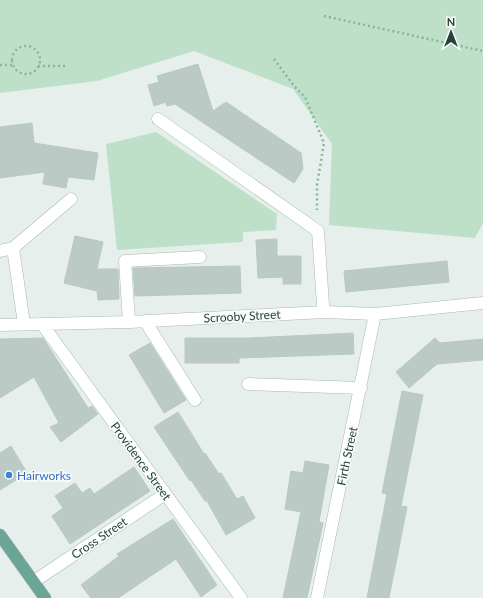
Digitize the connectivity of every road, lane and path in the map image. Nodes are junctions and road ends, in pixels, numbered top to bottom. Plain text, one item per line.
1 (324, 16) dead end
2 (483, 51) edge
3 (274, 59) dead end
4 (0, 65) edge
5 (13, 65) junction
6 (38, 66) junction
7 (67, 66) dead end
8 (158, 119) dead end
9 (71, 199) dead end
10 (318, 231) junction
11 (13, 248) junction
12 (0, 251) edge
13 (200, 257) dead end
14 (483, 303) edge
15 (325, 312) junction
16 (375, 314) junction
17 (145, 321) junction
18 (129, 322) junction
19 (24, 324) junction
20 (42, 324) junction
21 (0, 325) edge
22 (248, 384) dead end
23 (361, 388) junction
24 (195, 400) dead end
25 (165, 494) junction
26 (0, 536) edge
27 (33, 582) junction
28 (44, 598) edge
29 (241, 598) edge
30 (318, 598) edge

1 - 2 path
3 - 10 path
4 - 5 path
5 - 6 path
5 - 6 path
6 - 7 path
8 - 10 street
9 - 11 street
10 - 15 street
11 - 12 street
11 - 19 street
13 - 18 street
14 - 16 street, Scrooby Street
15 - 16 street, Scrooby Street
15 - 17 street, Scrooby Street
16 - 23 street, Firth Street
17 - 18 street, Scrooby Street
17 - 24 street
18 - 20 street, Scrooby Street
19 - 20 street, Scrooby Street
19 - 21 street, Scrooby Street
20 - 25 street, Providence Street
22 - 23 street
23 - 30 street, Firth Street
25 - 27 street, Cross Street
25 - 29 street, Providence Street
26 - 27 main road
27 - 28 main road

